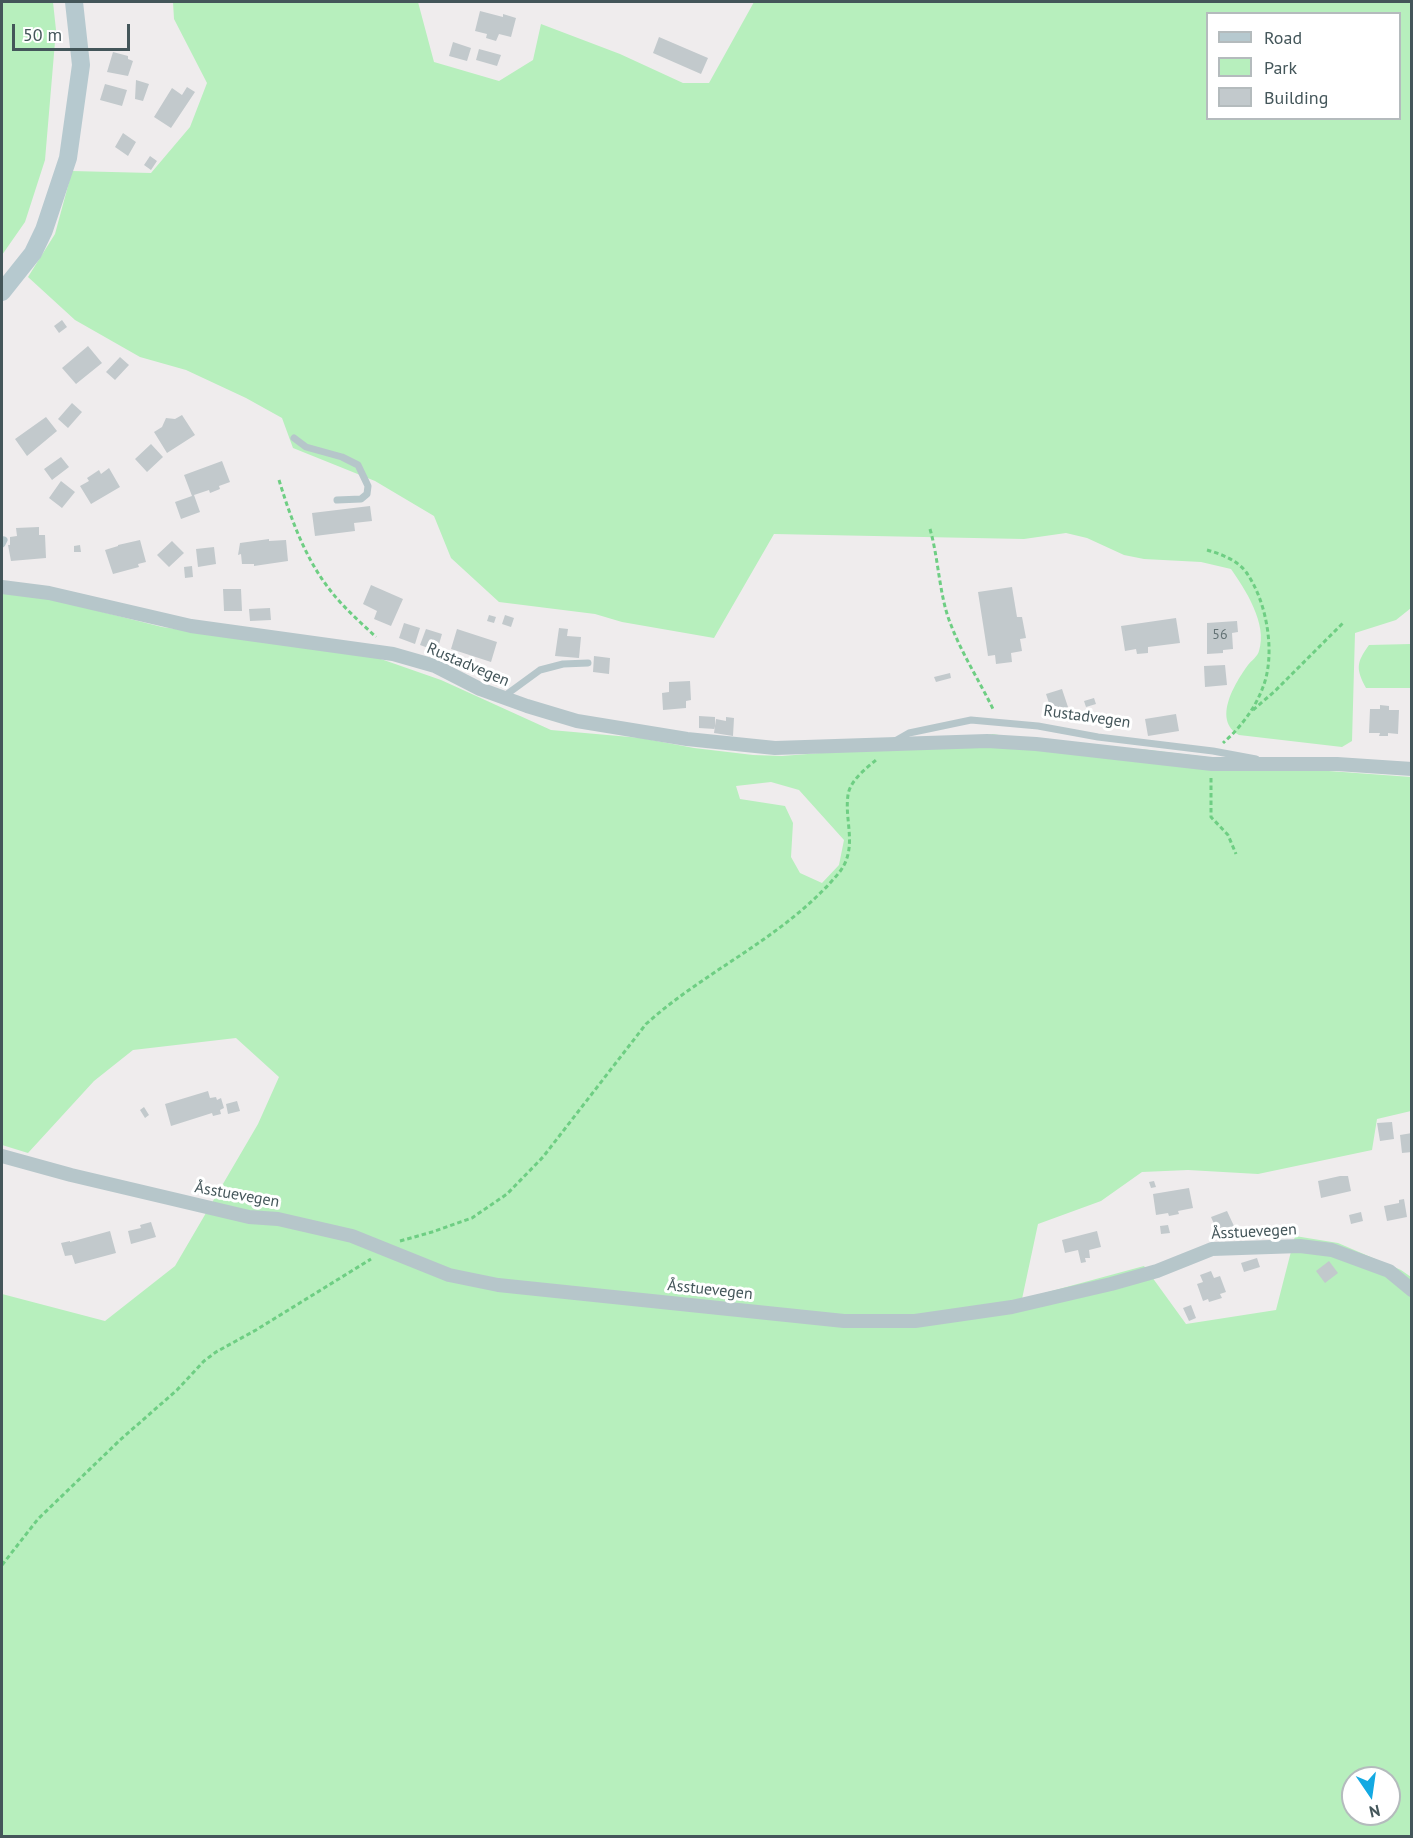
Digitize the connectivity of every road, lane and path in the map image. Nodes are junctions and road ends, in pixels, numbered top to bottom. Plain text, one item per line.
1 (74, 2) edge
2 (2, 292) edge
3 (294, 438) dead end
4 (279, 480) dead end
5 (337, 500) dead end
6 (930, 529) dead end
7 (1207, 550) dead end
8 (2, 587) edge
9 (1343, 623) dead end
10 (393, 654) junction
11 (588, 663) dead end
12 (503, 697) junction
13 (993, 709) dead end
14 (1252, 711) junction
15 (887, 745) junction
16 (1213, 757) junction
17 (1412, 769) edge
18 (1236, 854) dead end
19 (2, 1156) edge
20 (381, 1246) junction
21 (1412, 1290) edge
22 (2, 1565) edge

1 - 2 main road
3 - 5 lane
4 - 10 path
6 - 13 path
7 - 14 path
8 - 10 street, Rustadvegen
9 - 14 path
10 - 12 street, Rustadvegen
11 - 12 lane
12 - 15 street, Rustadvegen
14 - 16 path
15 - 16 street, Rustadvegen
15 - 16 lane, Rustadvegen
15 - 20 path
16 - 17 street, Rustadvegen
16 - 18 path
19 - 20 street, Åsstuevegen
20 - 21 street, Åsstuevegen
20 - 22 path

